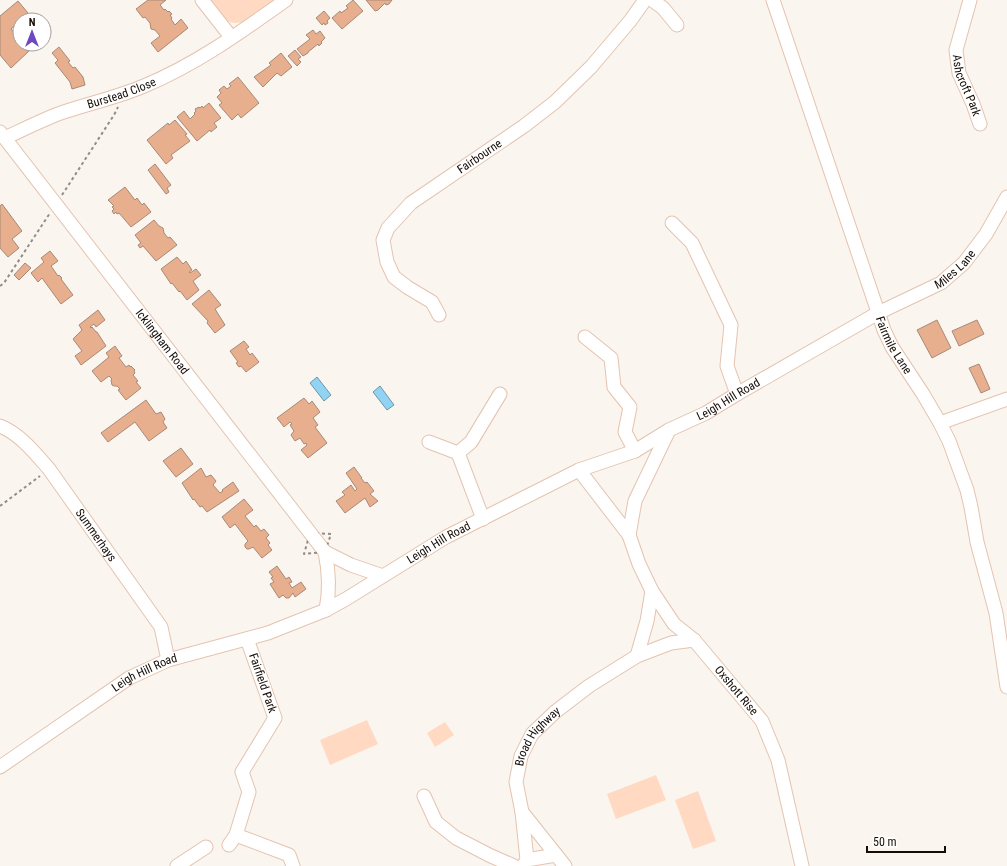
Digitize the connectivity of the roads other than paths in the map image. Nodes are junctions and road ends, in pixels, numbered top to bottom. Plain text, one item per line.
1 (202, 0) edge
2 (286, 0) edge
3 (645, 0) edge
4 (652, 0) edge
5 (773, 0) edge
6 (970, 0) edge
7 (677, 25) dead end
8 (231, 37) junction
9 (980, 124) dead end
10 (3, 135) edge
11 (1007, 198) edge
12 (672, 223) dead end
13 (878, 313) junction
14 (439, 315) dead end
15 (585, 337) dead end
16 (500, 394) dead end
17 (737, 394) junction
18 (1007, 399) edge
19 (940, 423) junction
20 (0, 426) edge
21 (669, 430) junction
22 (429, 442) dead end
23 (635, 451) junction
24 (458, 453) junction
25 (579, 470) junction
26 (483, 519) junction
27 (629, 535) junction
28 (325, 552) junction
29 (383, 576) junction
30 (652, 591) junction
31 (326, 610) junction
32 (247, 639) junction
33 (694, 640) junction
34 (637, 656) junction
35 (168, 660) junction
36 (1007, 688) edge
37 (0, 767) edge
38 (424, 796) dead end
39 (522, 812) junction
40 (206, 847) dead end
41 (556, 855) junction
42 (525, 863) edge
43 (177, 866) edge
44 (293, 866) edge
45 (514, 866) edge
46 (565, 866) edge
47 (802, 866) edge

1 - 8 street
2 - 8 street, Burstead Close
3 - 14 street, Fairbourne
4 - 7 street
5 - 13 street, Fairmile Lane
6 - 9 street, Ashcroft Park
8 - 10 street, Burstead Close
10 - 28 street, Icklingham Road
11 - 13 street, Miles Lane
12 - 17 street
13 - 17 street, Leigh Hill Road
13 - 19 street, Fairmile Lane
15 - 23 street
16 - 24 street
17 - 21 street, Leigh Hill Road
18 - 19 street
19 - 36 street, Fairmile Lane
20 - 35 street, Summerhays
21 - 23 street, Leigh Hill Road
21 - 27 street, Oxshott Rise
22 - 24 street
23 - 25 street, Leigh Hill Road
24 - 26 street
25 - 26 street, Leigh Hill Road
25 - 27 street, Oxshott Rise
26 - 29 street, Leigh Hill Road
27 - 30 street, Oxshott Rise
28 - 29 street, Icklingham Road
28 - 31 street, Icklingham Road
29 - 31 street, Leigh Hill Road
30 - 33 street, Oxshott Rise
30 - 34 street
31 - 32 street, Leigh Hill Road
32 - 35 street, Leigh Hill Road
32 - 44 street, Fairfield Park
33 - 34 street, Broad Highway
33 - 47 street, Oxshott Rise
34 - 39 street, Broad Highway
35 - 37 street, Leigh Hill Road
38 - 45 street
39 - 41 street
39 - 42 street, Broad Highway
40 - 43 street
41 - 42 street, Broad Highway
41 - 46 street

